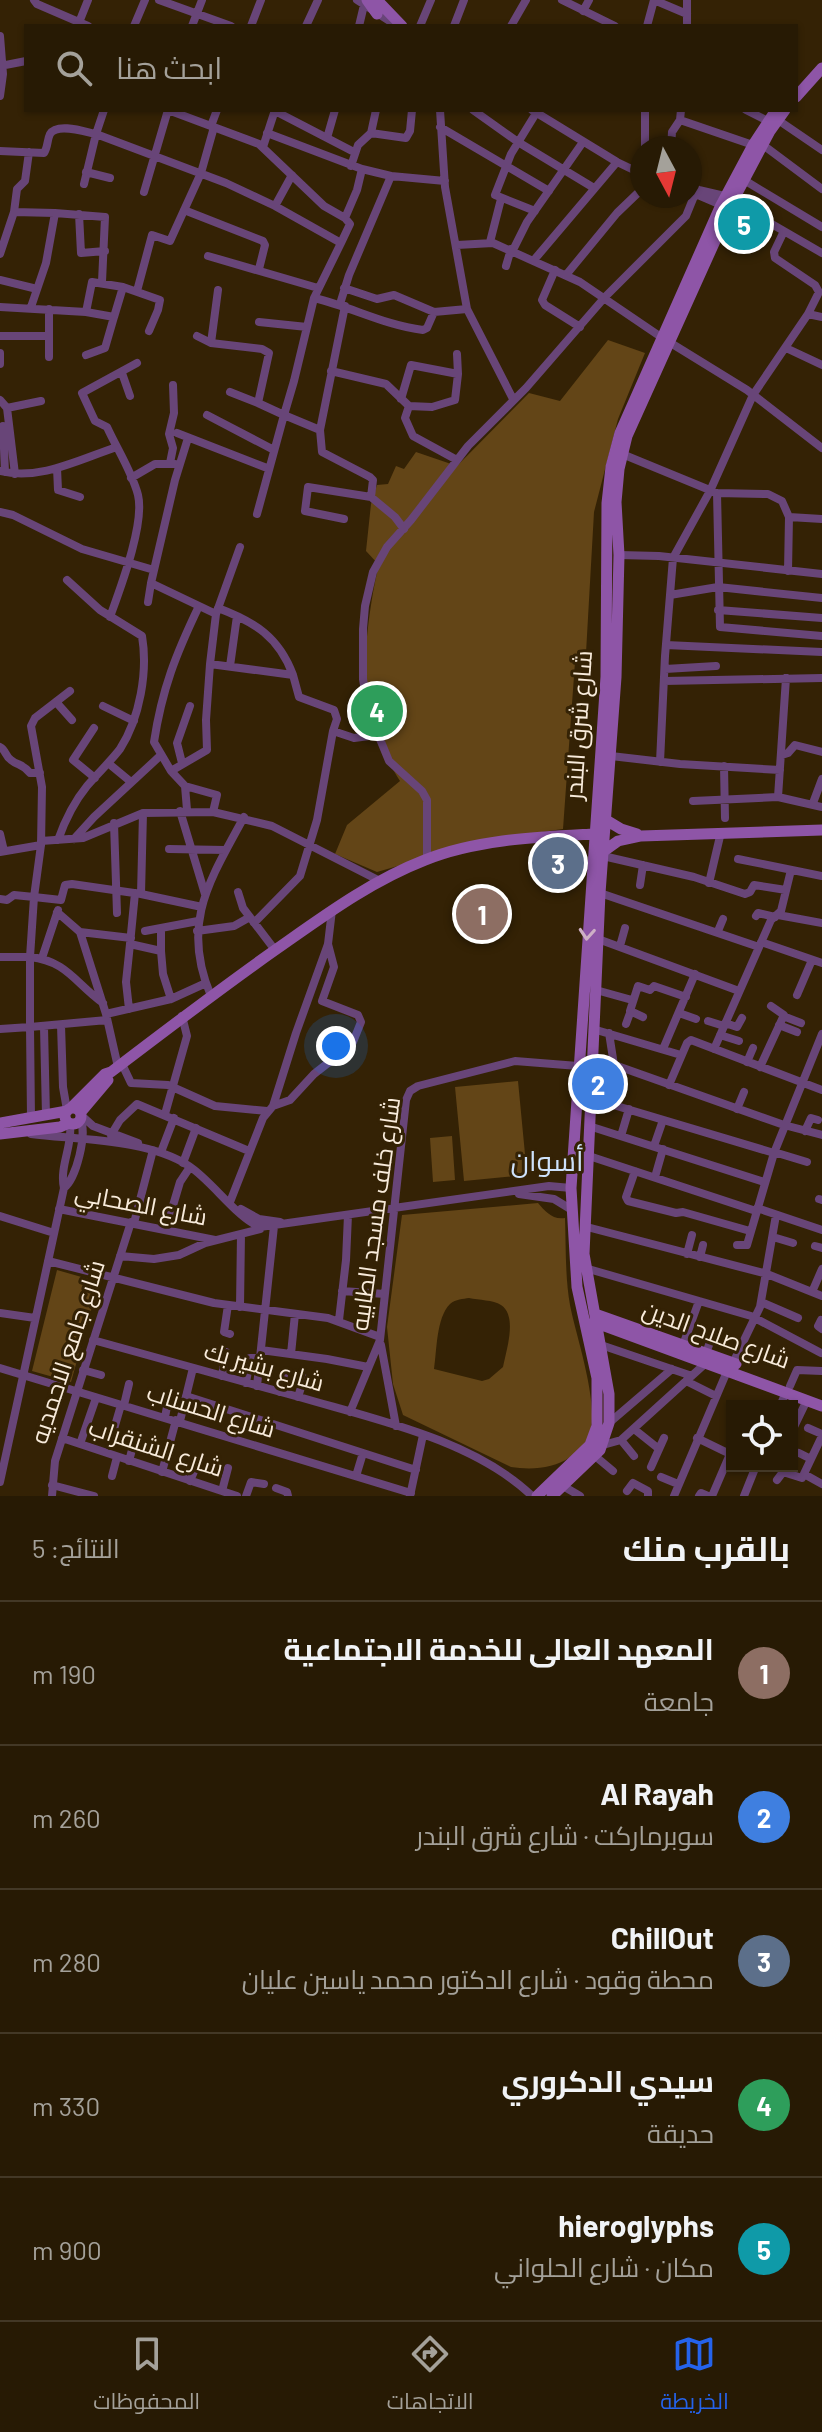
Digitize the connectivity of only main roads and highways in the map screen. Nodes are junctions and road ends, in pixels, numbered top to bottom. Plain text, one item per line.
1 (377, 0) edge
2 (363, 2) edge
3 (377, 14) road end
4 (396, 24) edge
5 (821, 63) edge
6 (798, 89) edge
7 (777, 115) edge
8 (758, 145) junction
9 (728, 202) junction
10 (665, 339) junction
11 (613, 540) junction
12 (613, 555) junction
13 (606, 820) junction
14 (822, 830) edge
15 (594, 834) junction
16 (641, 836) junction
17 (604, 853) junction
18 (73, 1115) junction
19 (0, 1123) edge
20 (0, 1134) edge
21 (589, 1156) junction
22 (572, 1165) junction
23 (571, 1188) junction
24 (585, 1247) junction
25 (580, 1272) junction
26 (596, 1318) junction
27 (706, 1357) junction
28 (788, 1389) junction
29 (822, 1398) edge
30 (822, 1406) edge
31 (535, 1496) edge
32 (552, 1496) edge

1 - 4 main road
2 - 3 main road
5 - 6 main road
7 - 8 main road, شارع شرق البندر
8 - 9 main road, شارع شرق البندر
8 - 9 main road, شارع شرق البندر
9 - 10 main road, شارع شرق البندر
10 - 11 main road, شارع شرق البندر
10 - 11 main road, شارع شرق البندر
11 - 12 main road, شارع شرق البندر
12 - 13 main road, شارع شرق البندر
12 - 15 main road, شارع شرق البندر
13 - 16 main road
13 - 17 main road, شارع شرق البندر
14 - 16 main road
15 - 18 main road
15 -> 22 main road, شارع شرق البندر
16 - 17 main road
17 - 21 main road, شارع شرق البندر
18 - 19 main road
18 - 20 main road
21 - 22 main road
21 - 24 main road, شارع شرق البندر
22 - 23 main road, شارع شرق البندر
23 - 24 main road
23 - 25 main road, شارع شرق البندر
24 - 25 main road, شارع شرق البندر
25 - 26 main road
25 - 31 main road, شارع شرق البندر
26 - 27 main road, شارع صلاح الدين
26 - 27 main road, شارع صلاح الدين
26 - 32 main road
27 - 28 main road, شارع صلاح الدين
28 - 29 main road, شارع صلاح الدين
28 - 30 main road, شارع صلاح الدين

